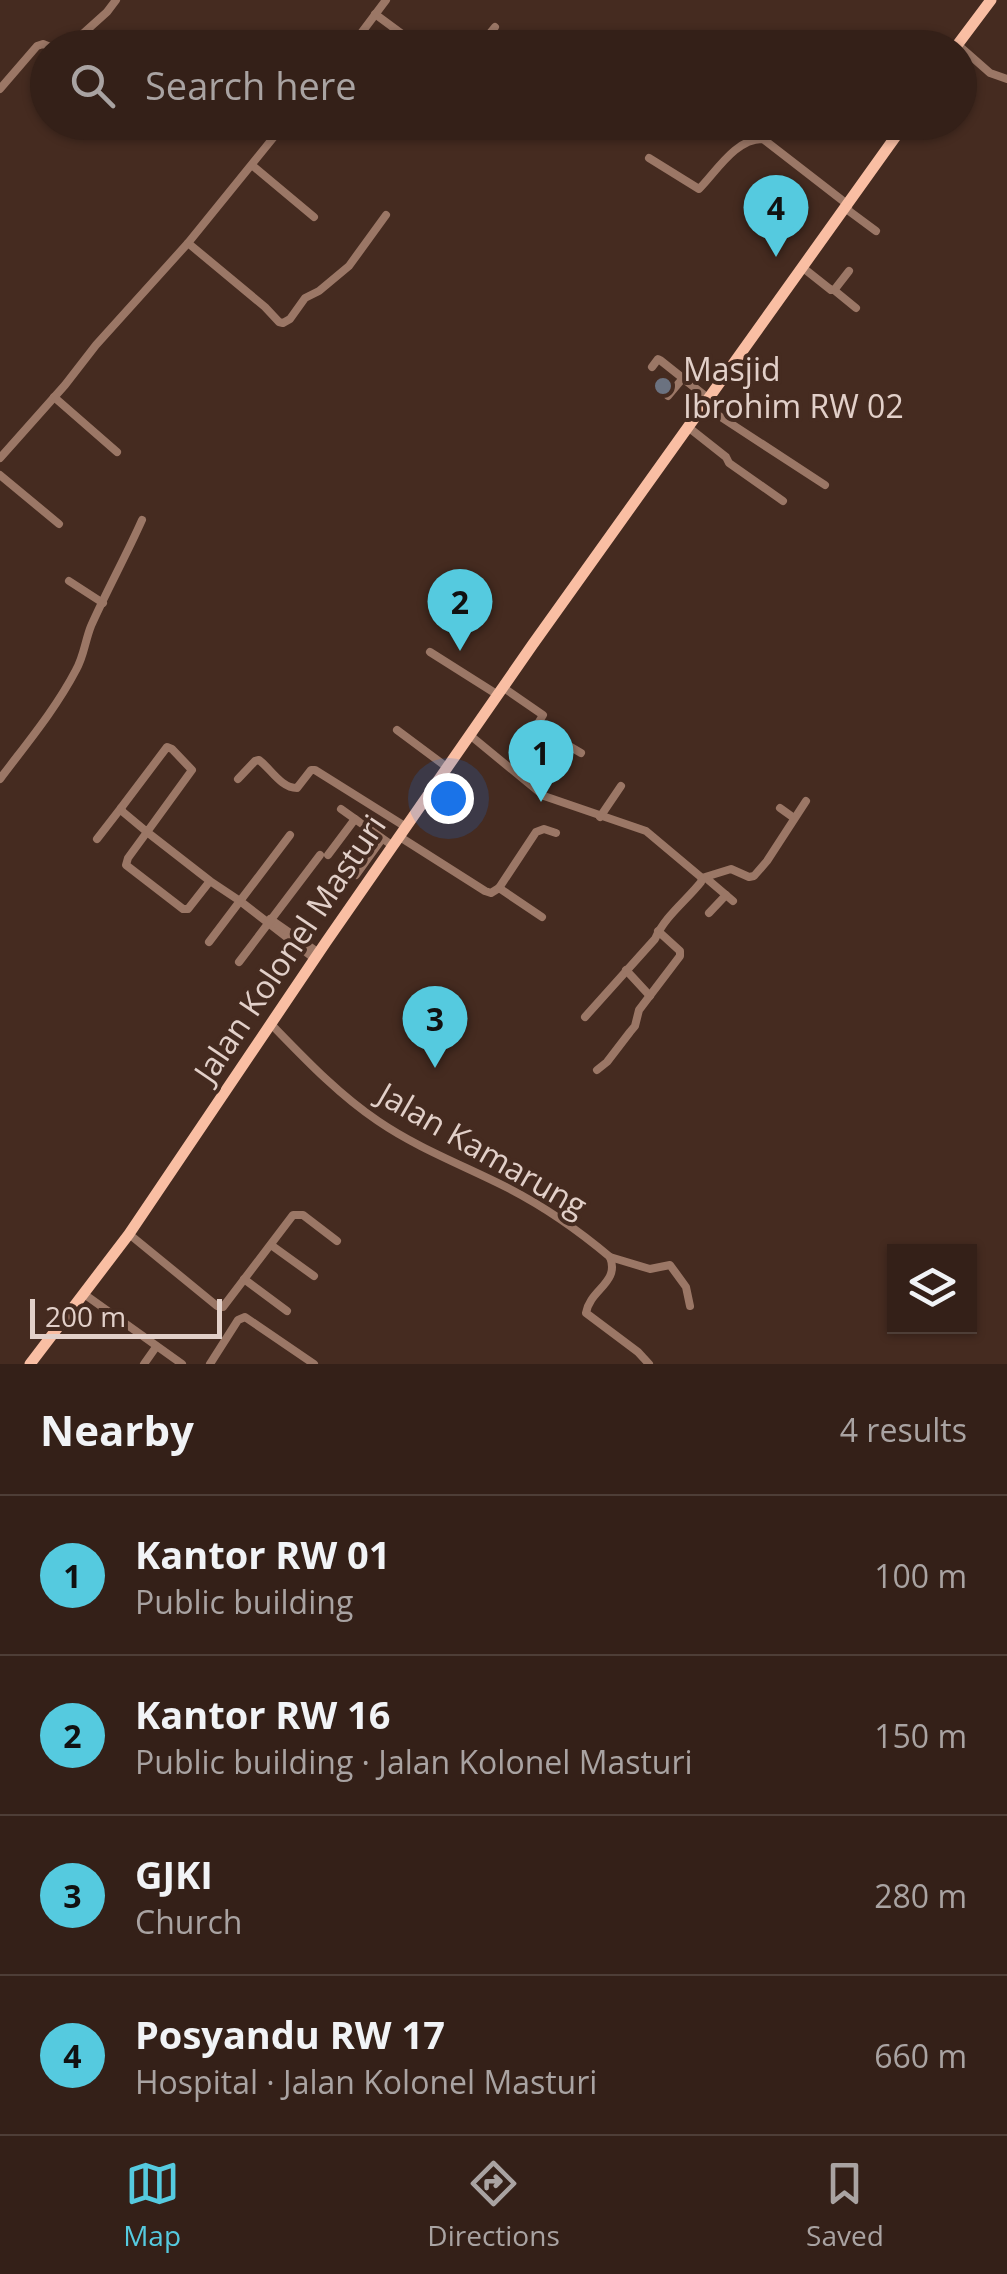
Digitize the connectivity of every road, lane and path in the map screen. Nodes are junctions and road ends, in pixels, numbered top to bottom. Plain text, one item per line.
1 (116, 0) edge
2 (386, 0) edge
3 (992, 0) edge
4 (375, 14) junction
5 (495, 27) dead end
6 (87, 30) edge
7 (363, 30) edge
8 (397, 30) edge
9 (493, 30) edge
10 (969, 30) edge
11 (30, 54) edge
12 (977, 63) edge
13 (1007, 79) edge
14 (0, 89) edge
15 (272, 140) edge
16 (754, 140) edge
17 (762, 140) edge
18 (893, 140) edge
19 (649, 158) dead end
20 (253, 166) junction
21 (847, 204) junction
22 (386, 215) dead end
23 (314, 217) dead end
24 (876, 231) dead end
25 (188, 243) junction
26 (802, 267) junction
27 (850, 270) dead end
28 (834, 290) junction
29 (856, 308) dead end
30 (652, 367) dead end
31 (683, 378) junction
32 (668, 396) dead end
33 (54, 397) junction
34 (707, 402) junction
35 (688, 427) junction
36 (117, 452) dead end
37 (0, 458) edge
38 (0, 475) edge
39 (824, 485) dead end
40 (782, 502) dead end
41 (142, 520) dead end
42 (60, 524) dead end
43 (68, 581) dead end
44 (103, 602) junction
45 (430, 652) dead end
46 (501, 691) junction
47 (537, 726) junction
48 (397, 730) dead end
49 (471, 736) junction
50 (527, 742) dead end
51 (581, 752) dead end
52 (528, 761) dead end
53 (448, 768) junction
54 (519, 774) junction
55 (0, 780) edge
56 (238, 780) dead end
57 (621, 786) dead end
58 (806, 800) dead end
59 (121, 808) junction
60 (780, 808) dead end
61 (342, 809) dead end
62 (600, 816) junction
63 (794, 818) junction
64 (354, 819) junction
65 (777, 820) dead end
66 (788, 827) junction
67 (147, 832) junction
68 (556, 833) dead end
69 (290, 835) dead end
70 (97, 839) dead end
71 (391, 841) junction
72 (356, 875) dead end
73 (704, 878) junction
74 (210, 880) junction
75 (498, 888) junction
76 (240, 901) junction
77 (710, 913) dead end
78 (542, 917) dead end
79 (268, 921) junction
80 (658, 931) junction
81 (209, 942) dead end
82 (317, 956) junction
83 (239, 962) dead end
84 (626, 970) junction
85 (650, 996) junction
86 (584, 1017) dead end
87 (271, 1024) junction
88 (597, 1070) dead end
89 (129, 1234) junction
90 (337, 1240) dead end
91 (271, 1245) junction
92 (610, 1257) junction
93 (314, 1276) dead end
94 (244, 1280) junction
95 (84, 1294) junction
96 (690, 1306) dead end
97 (287, 1312) dead end
98 (156, 1347) junction
99 (30, 1364) edge
100 (144, 1364) edge
101 (182, 1364) edge
102 (210, 1364) edge
103 (314, 1364) edge
104 (649, 1364) edge

1 - 6 street
2 - 4 street
3 - 10 main road
4 - 7 street
4 - 8 street
5 - 9 street
11 - 14 street
12 - 13 street
15 - 20 street
16 - 19 street
17 - 21 street
18 - 21 main road, Jalan Kolonel Masturi
20 - 23 street
20 - 25 street
21 - 24 street
21 - 26 main road, Jalan Kolonel Masturi
22 - 25 street
25 - 33 street
26 - 28 street
26 - 34 main road, Jalan Kolonel Masturi
27 - 28 street
28 - 29 street
30 - 31 street
31 - 32 street
31 - 34 street
33 - 36 street
33 - 37 street
34 - 35 main road, Jalan Kolonel Masturi
34 - 39 street
35 - 40 street
35 - 46 main road, Jalan Kolonel Masturi
38 - 42 street
41 - 44 street
43 - 44 street
44 - 55 street
45 - 46 street
46 - 47 street
46 - 49 main road, Jalan Kolonel Masturi
47 - 50 street
47 - 51 street
48 - 53 street
49 - 53 main road, Jalan Kolonel Masturi
49 - 54 street
52 - 54 street
53 - 71 main road, Jalan Kolonel Masturi
54 - 62 street
56 - 71 street
57 - 62 street
58 - 63 street
59 - 67 street
59 - 67 street
59 - 70 street
60 - 63 street
61 - 64 street
62 - 73 street
63 - 66 street
64 - 71 street
64 - 79 street
65 - 66 street
66 - 73 street
67 - 74 street
67 - 74 street
68 - 75 street
69 - 76 street
71 - 72 street
71 - 75 street
71 - 82 main road, Jalan Kolonel Masturi
73 - 77 street
73 - 80 street
74 - 76 street
75 - 78 street
76 - 79 street
76 - 81 street
79 - 82 street
79 - 83 street
80 - 84 street
80 - 85 street
82 - 87 main road, Jalan Kolonel Masturi
84 - 85 street
84 - 86 street
85 - 88 street
87 - 89 main road, Jalan Kolonel Masturi
87 - 92 street, Jalan Kamarung
89 - 94 street
89 - 95 main road, Jalan Kolonel Masturi
90 - 91 street
91 - 93 street
91 - 94 street
92 - 96 street
92 - 104 street, Jalan Kamarung
94 - 97 street
95 - 98 street
95 - 99 main road, Jalan Kolonel Masturi
98 - 100 street
98 - 101 street
102 - 103 street

